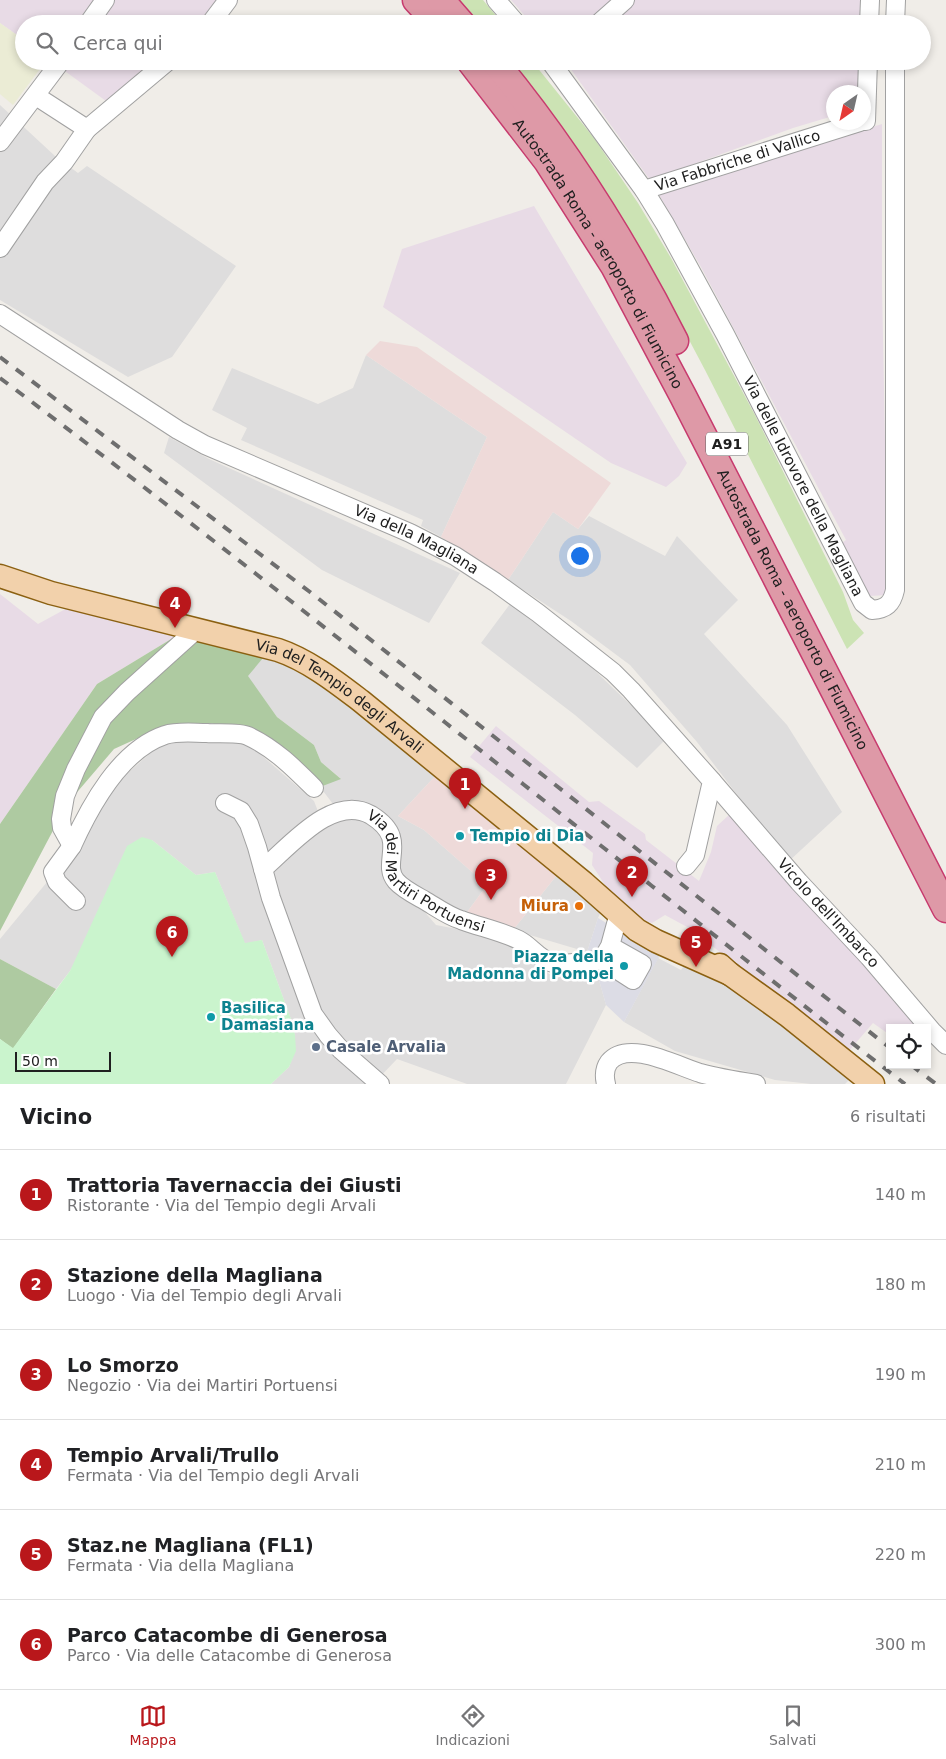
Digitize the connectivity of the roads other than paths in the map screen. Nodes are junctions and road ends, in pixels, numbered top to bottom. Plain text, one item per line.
1 (105, 0) edge
2 (228, 0) edge
3 (416, 0) edge
4 (441, 0) edge
5 (496, 0) edge
6 (625, 0) edge
7 (870, 0) edge
8 (896, 0) edge
9 (94, 15) edge
10 (217, 15) edge
11 (430, 15) edge
12 (454, 15) edge
13 (509, 15) edge
14 (608, 15) edge
15 (869, 15) edge
16 (895, 15) edge
17 (54, 70) edge
18 (157, 70) edge
19 (477, 70) edge
20 (501, 70) edge
21 (558, 70) edge
22 (868, 70) edge
23 (895, 70) edge
24 (867, 85) edge
25 (36, 96) junction
26 (87, 129) junction
27 (835, 130) edge
28 (0, 142) edge
29 (644, 190) junction
30 (0, 248) edge
31 (0, 314) edge
32 (0, 576) edge
33 (197, 629) junction
34 (712, 781) junction
35 (314, 788) dead end
36 (226, 803) dead end
37 (72, 846) junction
38 (686, 866) dead end
39 (263, 868) junction
40 (946, 872) edge
41 (76, 901) dead end
42 (946, 910) edge
43 (622, 916) junction
44 (946, 1045) edge
45 (380, 1084) edge
46 (606, 1084) edge
47 (756, 1084) edge
48 (873, 1084) edge

1 - 9 street
2 - 10 street
3 - 11 highway
4 - 12 highway
5 - 13 street
6 - 14 street
7 - 15 street
8 - 16 street
17 - 25 street
18 - 26 street
19 - 42 highway, Autostrada Roma - aeroporto di Fiumicino / A91
20 - 40 highway, Autostrada Roma - aeroporto di Fiumicino / A91
21 - 29 street, Via delle Idrovore della Magliana
22 - 24 street
23 - 29 street, Via delle Idrovore della Magliana
25 - 26 street
25 - 28 street
26 - 30 street
27 - 29 street, Via Fabbriche di Vallico
31 - 34 street, Via della Magliana
32 - 33 main road, Via del Tempio degli Arvali
33 - 37 street
33 - 43 main road, Via del Tempio degli Arvali
34 - 38 street
34 - 44 street, Vicolo dell'Imbarco
35 - 37 street
36 - 39 street
37 - 41 street
39 - 43 street, Via dei Martiri Portuensi
39 - 45 street
43 - 48 main road
46 - 47 street

